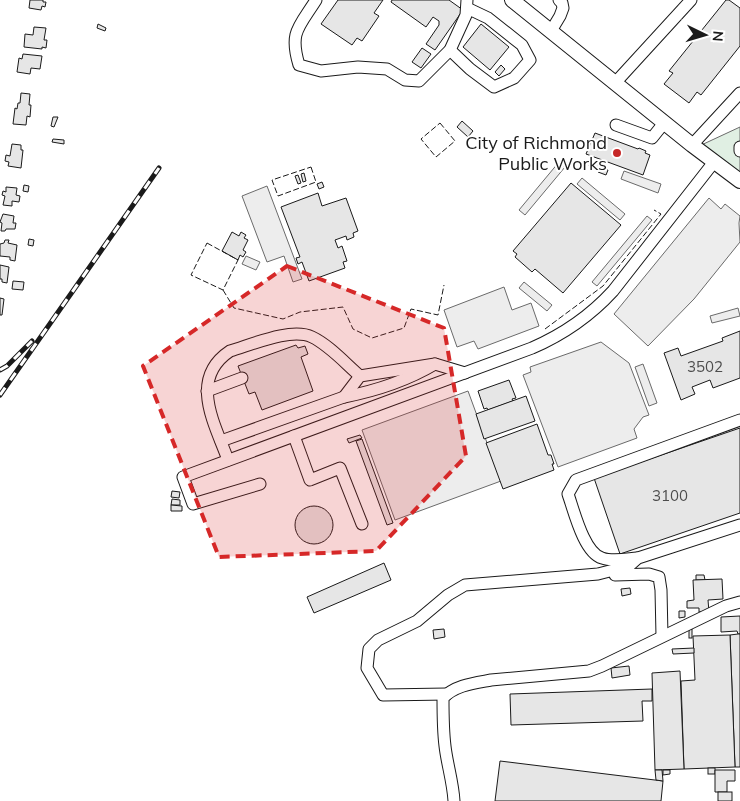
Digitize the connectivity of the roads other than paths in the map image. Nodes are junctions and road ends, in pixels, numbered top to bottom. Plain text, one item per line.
1 (316, 0) edge
2 (512, 0) edge
3 (691, 0) edge
4 (563, 1) edge
5 (467, 4) edge
6 (551, 31) junction
7 (450, 50) junction
8 (615, 83) junction
9 (740, 93) edge
10 (664, 123) junction
11 (616, 125) dead end
12 (692, 144) junction
13 (740, 147) edge
14 (740, 151) edge
15 (714, 162) junction
16 (740, 181) edge
17 (435, 364) junction
18 (465, 373) junction
19 (360, 376) junction
20 (242, 378) dead end
21 (207, 391) junction
22 (344, 397) junction
23 (740, 420) edge
24 (294, 436) junction
25 (221, 442) junction
26 (228, 460) junction
27 (260, 484) dead end
28 (362, 524) dead end
29 (740, 525) edge
30 (638, 558) junction
31 (606, 572) junction
32 (740, 602) edge
33 (662, 636) junction
34 (446, 694) junction
35 (454, 801) edge

1 - 7 lane
2 - 6 main road
3 - 8 lane
4 - 6 lane
5 - 7 lane
5 - 7 lane
6 - 8 main road
8 - 10 main road
9 - 12 lane
10 - 11 lane
10 - 12 main road
12 - 15 main road
13 - 14 lane
15 - 16 main road
15 - 18 lane
17 - 18 lane
17 - 19 lane
17 - 22 lane
18 - 24 lane
19 - 21 lane
19 - 22 lane
20 - 21 lane
21 - 25 lane
22 - 25 lane
23 - 30 lane
24 - 26 lane
24 - 28 lane
25 - 26 lane
26 - 27 lane
29 - 30 lane
30 - 31 lane
31 - 33 lane
31 - 34 lane
32 - 33 lane
33 - 34 lane
34 - 35 lane

